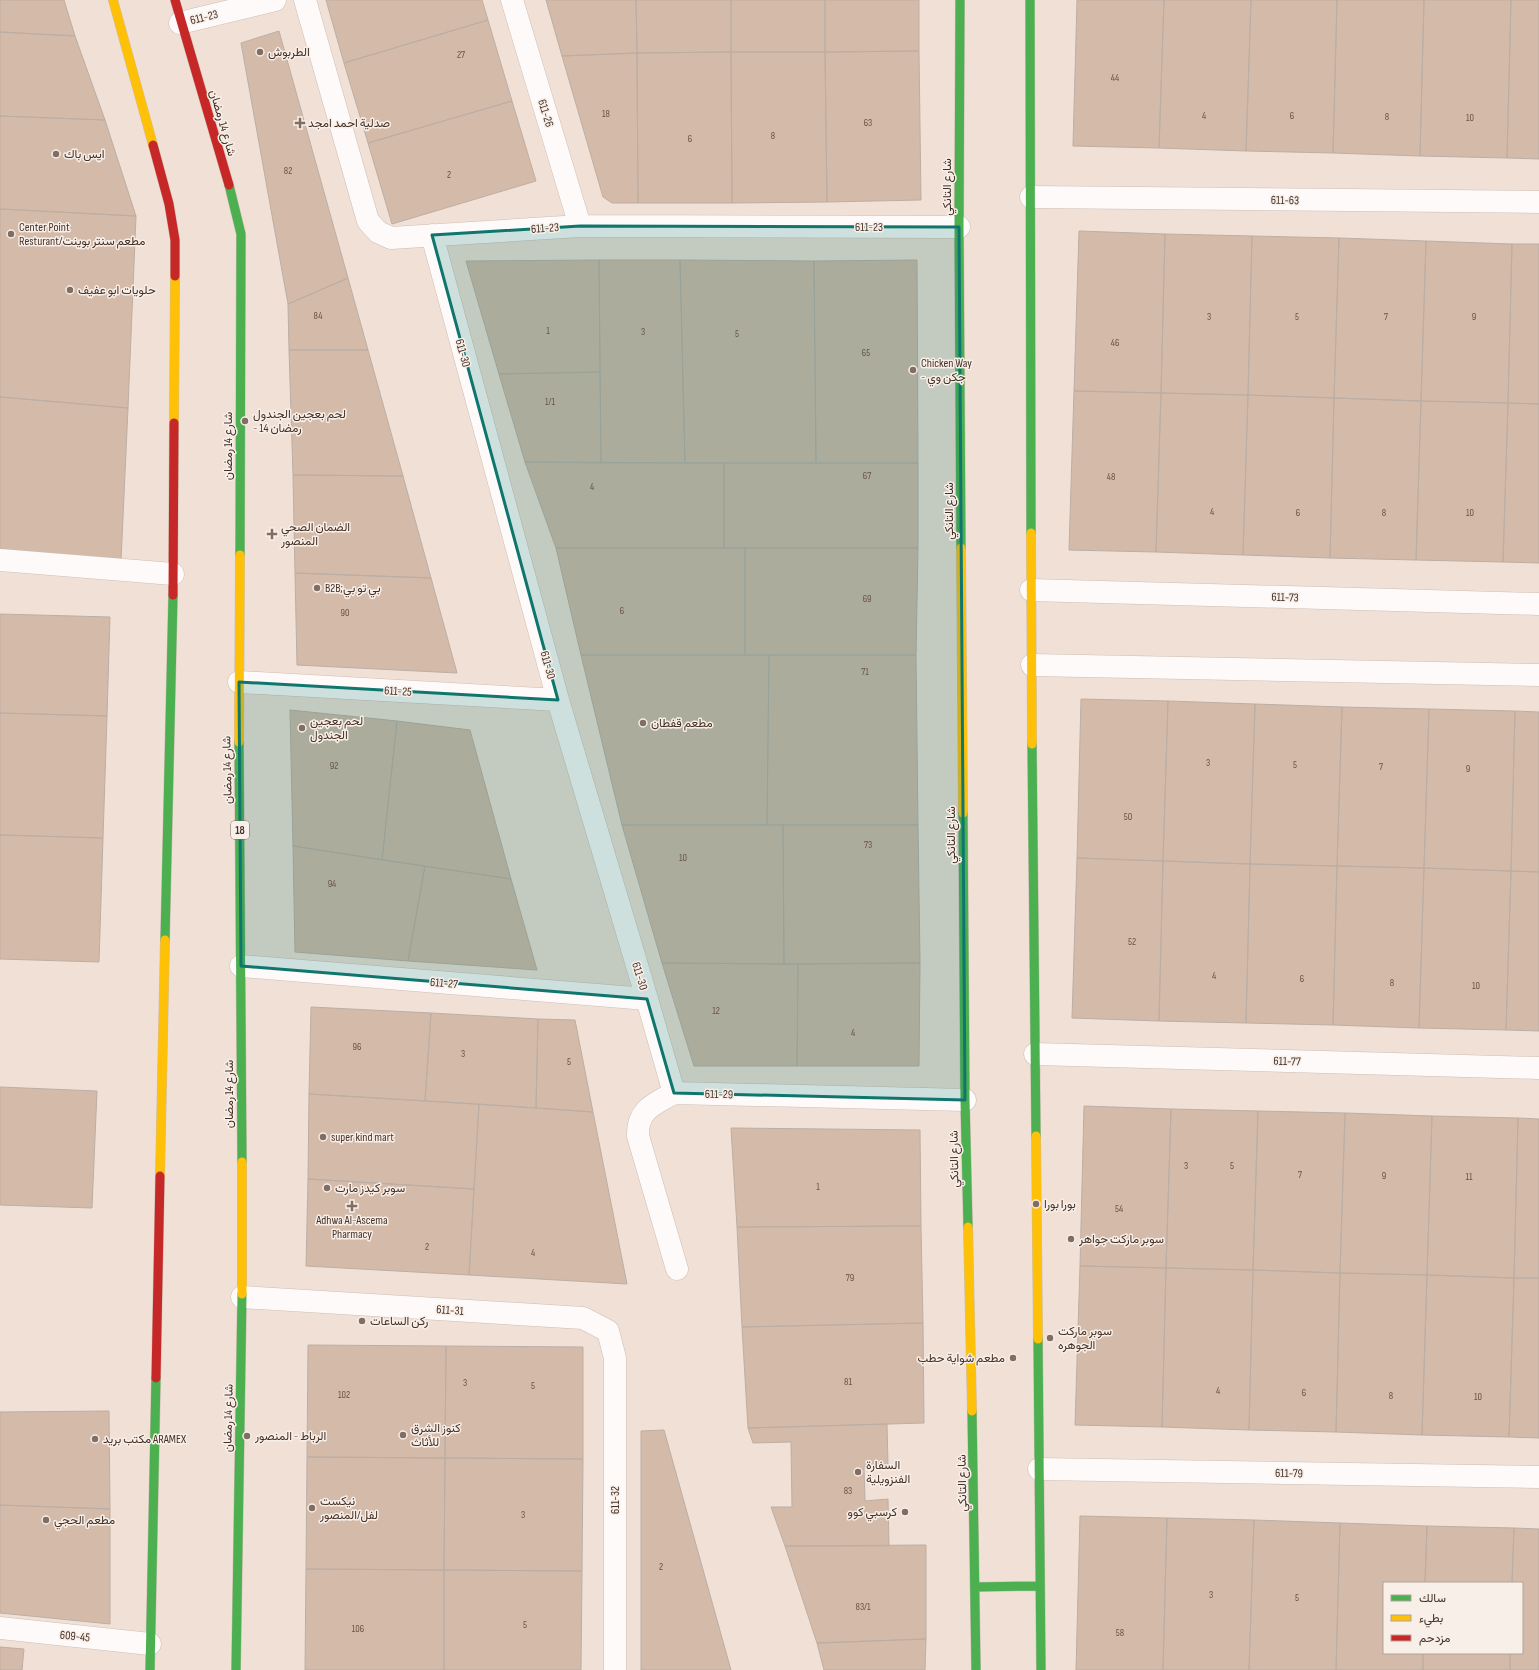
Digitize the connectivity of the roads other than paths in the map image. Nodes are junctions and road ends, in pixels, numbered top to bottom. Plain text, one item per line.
1 (113, 0) edge
2 (175, 0) edge
3 (275, 0) edge
4 (305, 0) edge
5 (512, 0) edge
6 (960, 0) edge
7 (1030, 0) edge
8 (180, 23) junction
9 (1031, 197) junction
10 (1539, 202) edge
11 (580, 226) junction
12 (959, 227) junction
13 (432, 235) junction
14 (0, 560) edge
15 (173, 574) junction
16 (1031, 590) junction
17 (1539, 604) edge
18 (1032, 666) junction
19 (1539, 675) edge
20 (239, 682) junction
21 (558, 700) junction
22 (241, 966) junction
23 (647, 999) junction
24 (1035, 1054) junction
25 (1539, 1068) edge
26 (674, 1093) junction
27 (965, 1100) junction
28 (677, 1270) dead end
29 (242, 1297) junction
30 (608, 1331) joint
31 (1039, 1469) junction
32 (1539, 1478) edge
33 (1040, 1586) junction
34 (975, 1587) junction
35 (0, 1628) edge
36 (150, 1644) junction
37 (150, 1670) edge
38 (236, 1670) edge
39 (615, 1670) edge
40 (976, 1670) edge
41 (1041, 1670) edge

1 - 15 street
2 - 8 street, شارع 14 رمضان / 18
3 - 8 street, 611-23
4 - 13 street, 611-23
5 - 11 street, 611-26
6 - 12 street, شارع التانكي
7 - 9 street
8 - 20 street, شارع 14 رمضان / 18
9 - 10 street, 611-63
9 - 16 street
11 - 12 street, 611-23
11 - 13 street, 611-23
12 - 27 street, شارع التانكي
13 - 21 street, 611-30
14 - 15 street
15 - 36 street
16 - 17 street, 611-73
16 - 18 street
18 - 19 street
18 - 24 street
20 - 21 street, 611-25
20 - 22 street, شارع 14 رمضان / 18
21 - 23 street, 611-30
22 - 23 street, 611-27
22 - 29 street, شارع 14 رمضان / 18
23 - 26 street, 611-30
24 - 25 street, 611-77
24 - 31 street
26 - 27 street, 611-29
26 - 28 street
27 - 34 street, شارع التانكي
29 - 30 street, 611-31
29 - 38 street, شارع 14 رمضان / 18
30 - 39 street, 611-32
31 - 32 street, 611-79
31 - 33 street
33 - 34 street
33 - 41 street
34 - 40 street, شارع التانكي
35 - 36 street, 609-45
36 - 37 street

